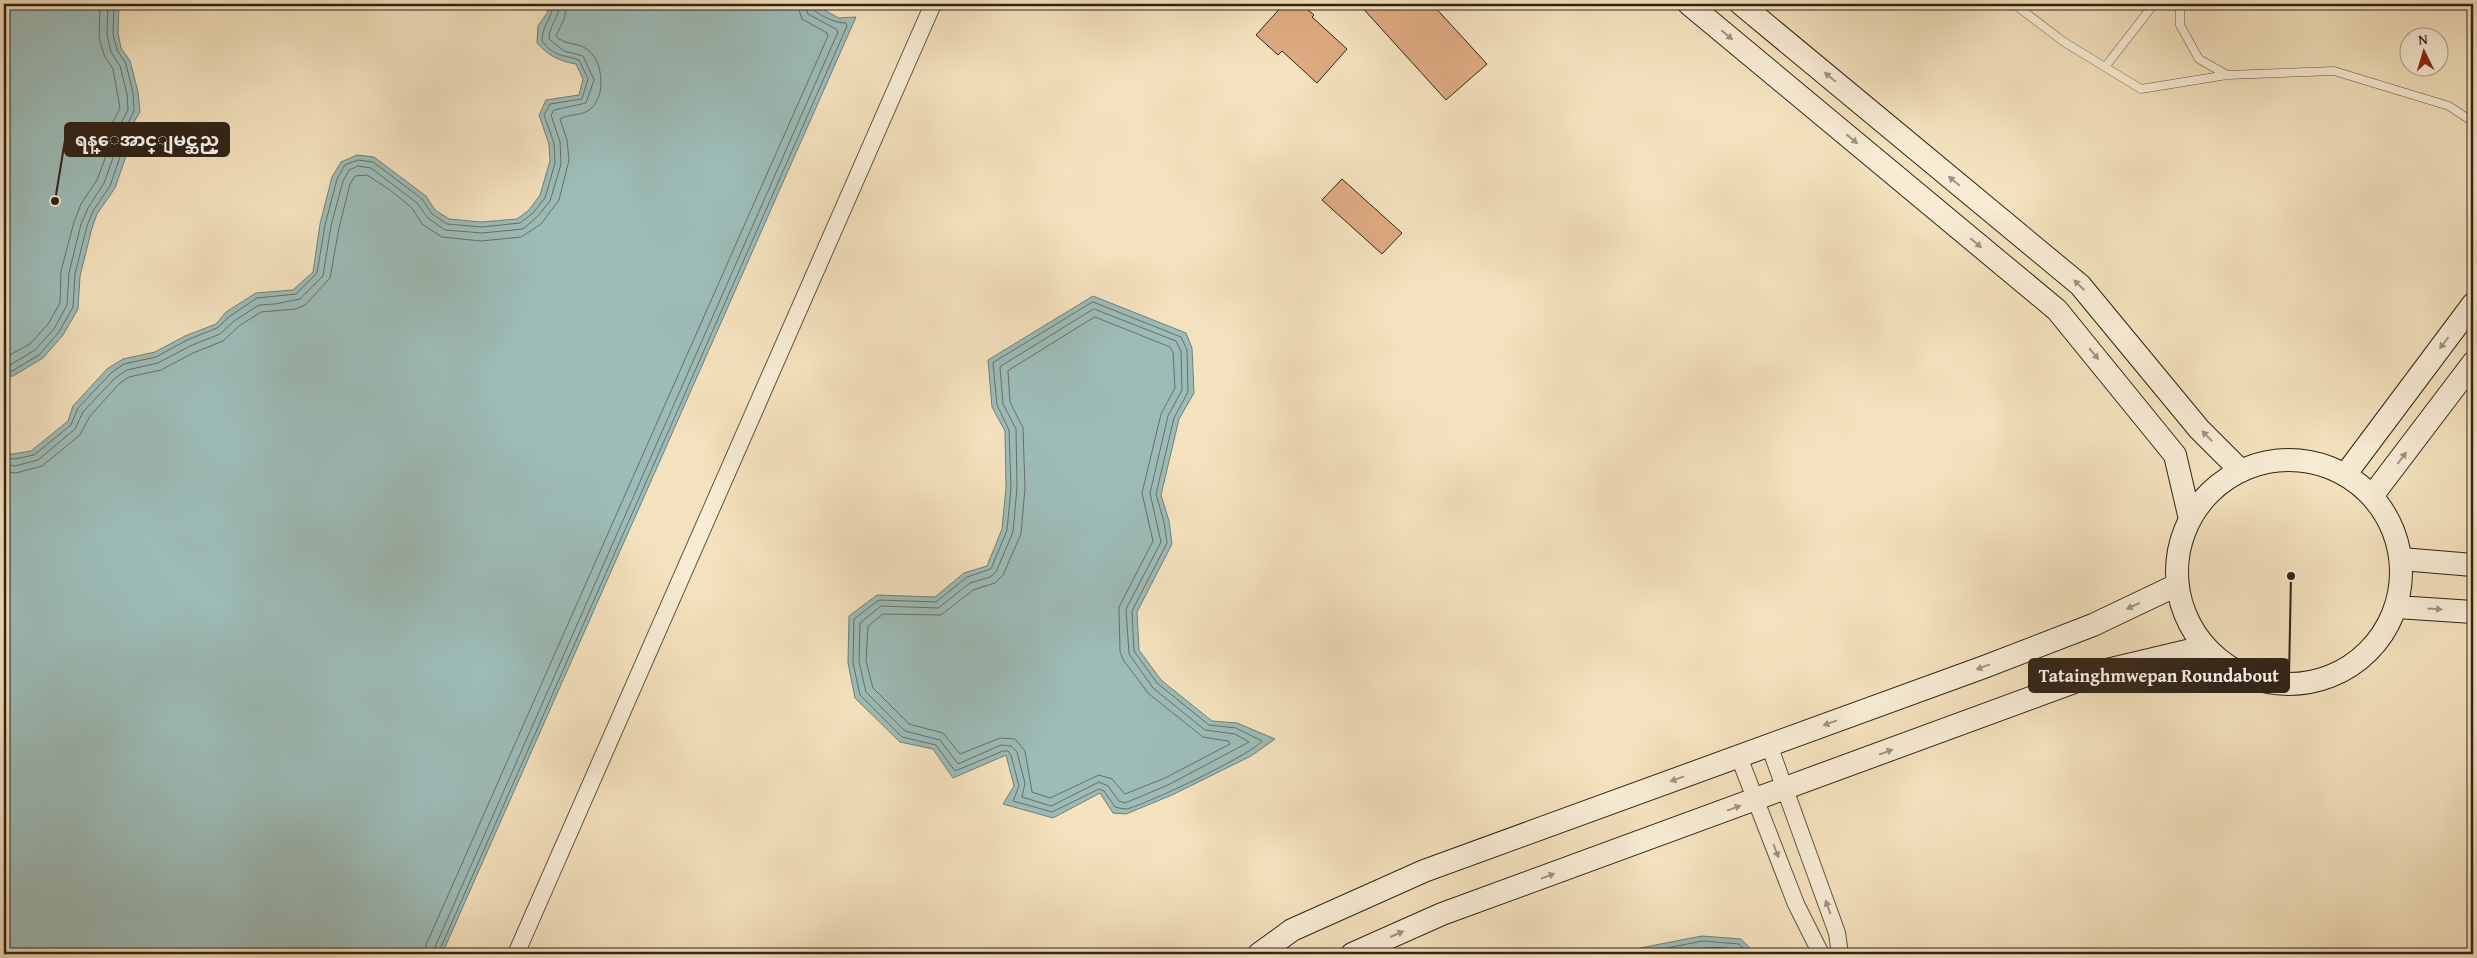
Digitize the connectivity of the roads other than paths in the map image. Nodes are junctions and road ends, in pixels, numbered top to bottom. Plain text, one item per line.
1 (933, 4) edge
2 (1689, 4) edge
3 (1741, 4) edge
4 (2014, 4) edge
5 (2154, 4) edge
6 (2180, 4) edge
7 (2105, 67) junction
8 (2227, 75) junction
9 (2473, 122) edge
10 (2473, 304) edge
11 (2473, 363) edge
12 (2241, 471) junction
13 (2345, 475) junction
14 (2372, 496) junction
15 (2190, 519) junction
16 (2401, 560) junction
17 (2473, 565) edge
18 (2177, 586) junction
19 (2397, 606) junction
20 (2473, 612) edge
21 (2204, 647) junction
22 (1769, 745) junction
23 (1739, 756) junction
24 (1786, 789) junction
25 (1756, 800) junction
26 (516, 954) edge
27 (1259, 954) edge
28 (1352, 954) edge
29 (1821, 954) edge
30 (1840, 954) edge

1 - 26 street
2 -> 15 street
12 -> 3 street
4 - 7 lane
5 - 7 lane
6 - 8 lane
7 - 8 lane
8 - 9 lane
10 -> 13 street
14 -> 11 street
12 - 13 street
12 - 15 street
13 - 14 street
14 - 16 street
15 - 18 street
16 - 17 street
16 - 19 street
18 - 21 street
18 -> 22 street
19 -> 20 street
19 - 21 street
24 -> 21 street
22 - 23 street
22 - 24 street
23 - 25 street
23 -> 27 street
24 - 25 street
30 -> 24 street
28 -> 25 street
25 -> 29 street

